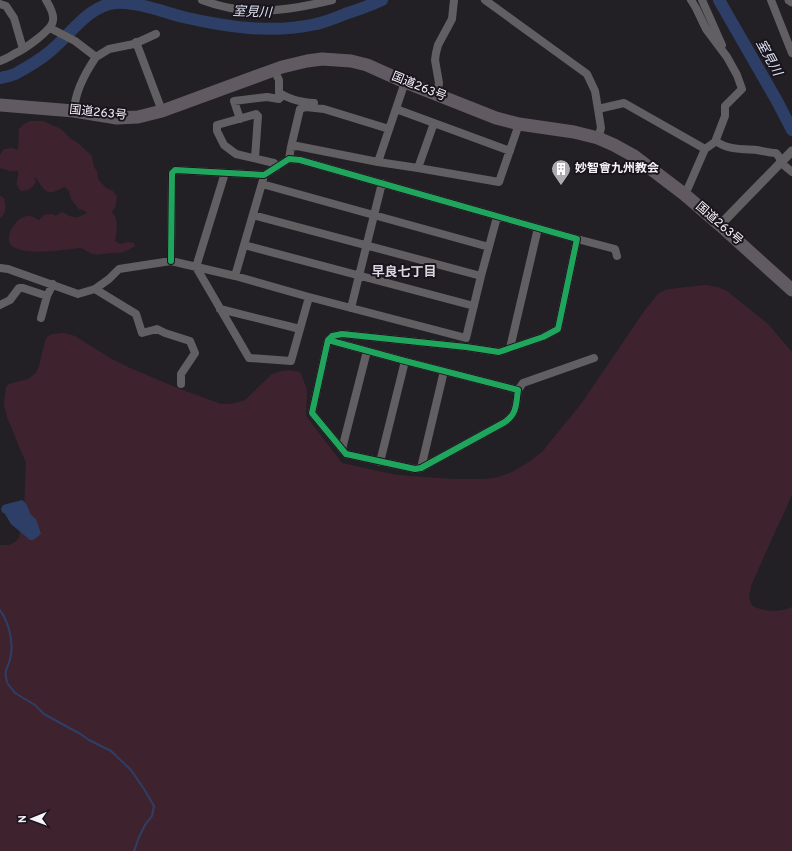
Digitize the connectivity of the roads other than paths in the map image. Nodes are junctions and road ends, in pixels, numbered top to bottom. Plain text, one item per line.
1 (46, 0) edge
2 (202, 0) edge
3 (332, 0) edge
4 (454, 0) edge
5 (485, 0) edge
6 (691, 0) edge
7 (702, 0) edge
8 (771, 0) edge
9 (789, 0) edge
10 (792, 2) edge
11 (0, 4) edge
12 (50, 28) junction
13 (156, 34) dead end
14 (136, 42) junction
15 (23, 49) junction
16 (792, 53) edge
17 (96, 57) junction
18 (727, 57) junction
19 (0, 61) edge
20 (274, 70) junction
21 (405, 82) junction
22 (437, 94) junction
23 (283, 95) junction
24 (323, 104) dead end
25 (0, 105) edge
26 (396, 109) junction
27 (598, 109) junction
28 (74, 111) junction
29 (162, 112) junction
30 (240, 118) junction
31 (434, 123) junction
32 (519, 124) junction
33 (389, 129) junction
34 (598, 138) junction
35 (716, 140) junction
36 (291, 147) junction
37 (705, 149) junction
38 (792, 151) edge
39 (510, 152) junction
40 (255, 158) junction
41 (288, 159) junction
42 (378, 162) junction
43 (781, 162) junction
44 (277, 167) junction
45 (418, 168) junction
46 (792, 172) edge
47 (225, 173) junction
48 (264, 175) junction
49 (382, 183) junction
50 (262, 184) junction
51 (684, 194) junction
52 (253, 215) junction
53 (374, 215) junction
54 (497, 217) junction
55 (720, 225) junction
56 (538, 228) junction
57 (577, 239) junction
58 (244, 245) junction
59 (367, 245) junction
60 (489, 247) junction
61 (617, 256) dead end
62 (171, 261) junction
63 (196, 267) junction
64 (0, 268) edge
65 (235, 276) junction
66 (360, 276) junction
67 (481, 276) junction
68 (53, 284) junction
69 (95, 288) junction
70 (792, 290) edge
71 (47, 296) junction
72 (309, 297) junction
73 (0, 305) edge
74 (474, 306) junction
75 (351, 308) junction
76 (220, 309) junction
77 (41, 318) dead end
78 (300, 329) junction
79 (466, 338) junction
80 (328, 340) junction
81 (464, 347) junction
82 (510, 348) junction
83 (367, 351) junction
84 (594, 358) dead end
85 (405, 361) junction
86 (444, 371) junction
87 (181, 384) dead end
88 (518, 390) junction
89 (342, 449) junction
90 (380, 462) junction
91 (421, 468) junction

1 - 12 street
2 - 3 street
4 - 22 street
5 - 27 street
6 - 18 street
7 - 18 street
8 - 16 street
9 - 10 street
11 - 15 street
12 - 15 street
12 - 17 street
13 - 14 street
14 - 17 street
14 - 29 street
15 - 19 street
17 - 28 street
18 - 35 street
20 - 21 highway, 国道263号
20 - 23 street
20 - 29 highway, 国道263号
21 - 22 highway, 国道263号
21 - 26 street
22 - 32 highway, 国道263号
23 - 24 street
23 - 30 street
25 - 28 highway, 国道263号
26 - 31 street
26 - 33 street
27 - 34 street
27 - 37 street
28 - 29 highway, 国道263号
30 - 40 street
30 - 40 street
31 - 39 street
31 - 45 street
32 - 34 highway, 国道263号
32 - 39 street
33 - 36 street
33 - 42 street
34 - 51 highway, 国道263号
35 - 37 street
35 - 43 street
36 - 41 street
36 - 42 street
37 - 51 street
38 - 43 street
39 - 45 street
40 - 44 street
41 - 44 street
41 - 49 street
42 - 45 street
43 - 46 street
43 - 55 street
44 - 48 street
47 - 48 street
47 - 62 street
47 - 63 street
48 - 50 street
49 - 53 street
49 - 54 street
50 - 52 street
50 - 53 street
51 - 55 highway, 国道263号
52 - 58 street
52 - 59 street
53 - 59 street
53 - 60 street
54 - 56 street
54 - 60 street
55 - 70 highway, 国道263号
56 - 57 street
56 - 82 street
57 - 61 street
57 - 82 street
58 - 65 street
58 - 66 street
59 - 66 street
59 - 67 street
60 - 67 street
62 - 63 street
62 - 69 street
63 - 65 street
63 - 76 street
64 - 68 street
65 - 72 street
66 - 74 street
66 - 75 street
67 - 74 street
68 - 69 street
68 - 71 street
69 - 87 street
71 - 73 street
71 - 77 street
72 - 75 street
72 - 78 street
74 - 79 street
75 - 79 street
76 - 78 street
76 - 78 street
79 - 81 street
80 - 81 street
80 - 83 street
80 - 89 street
81 - 82 street
83 - 85 street
83 - 89 street
84 - 88 street
85 - 86 street
85 - 90 street
86 - 88 street
86 - 91 street
88 - 91 street
89 - 90 street
90 - 91 street

